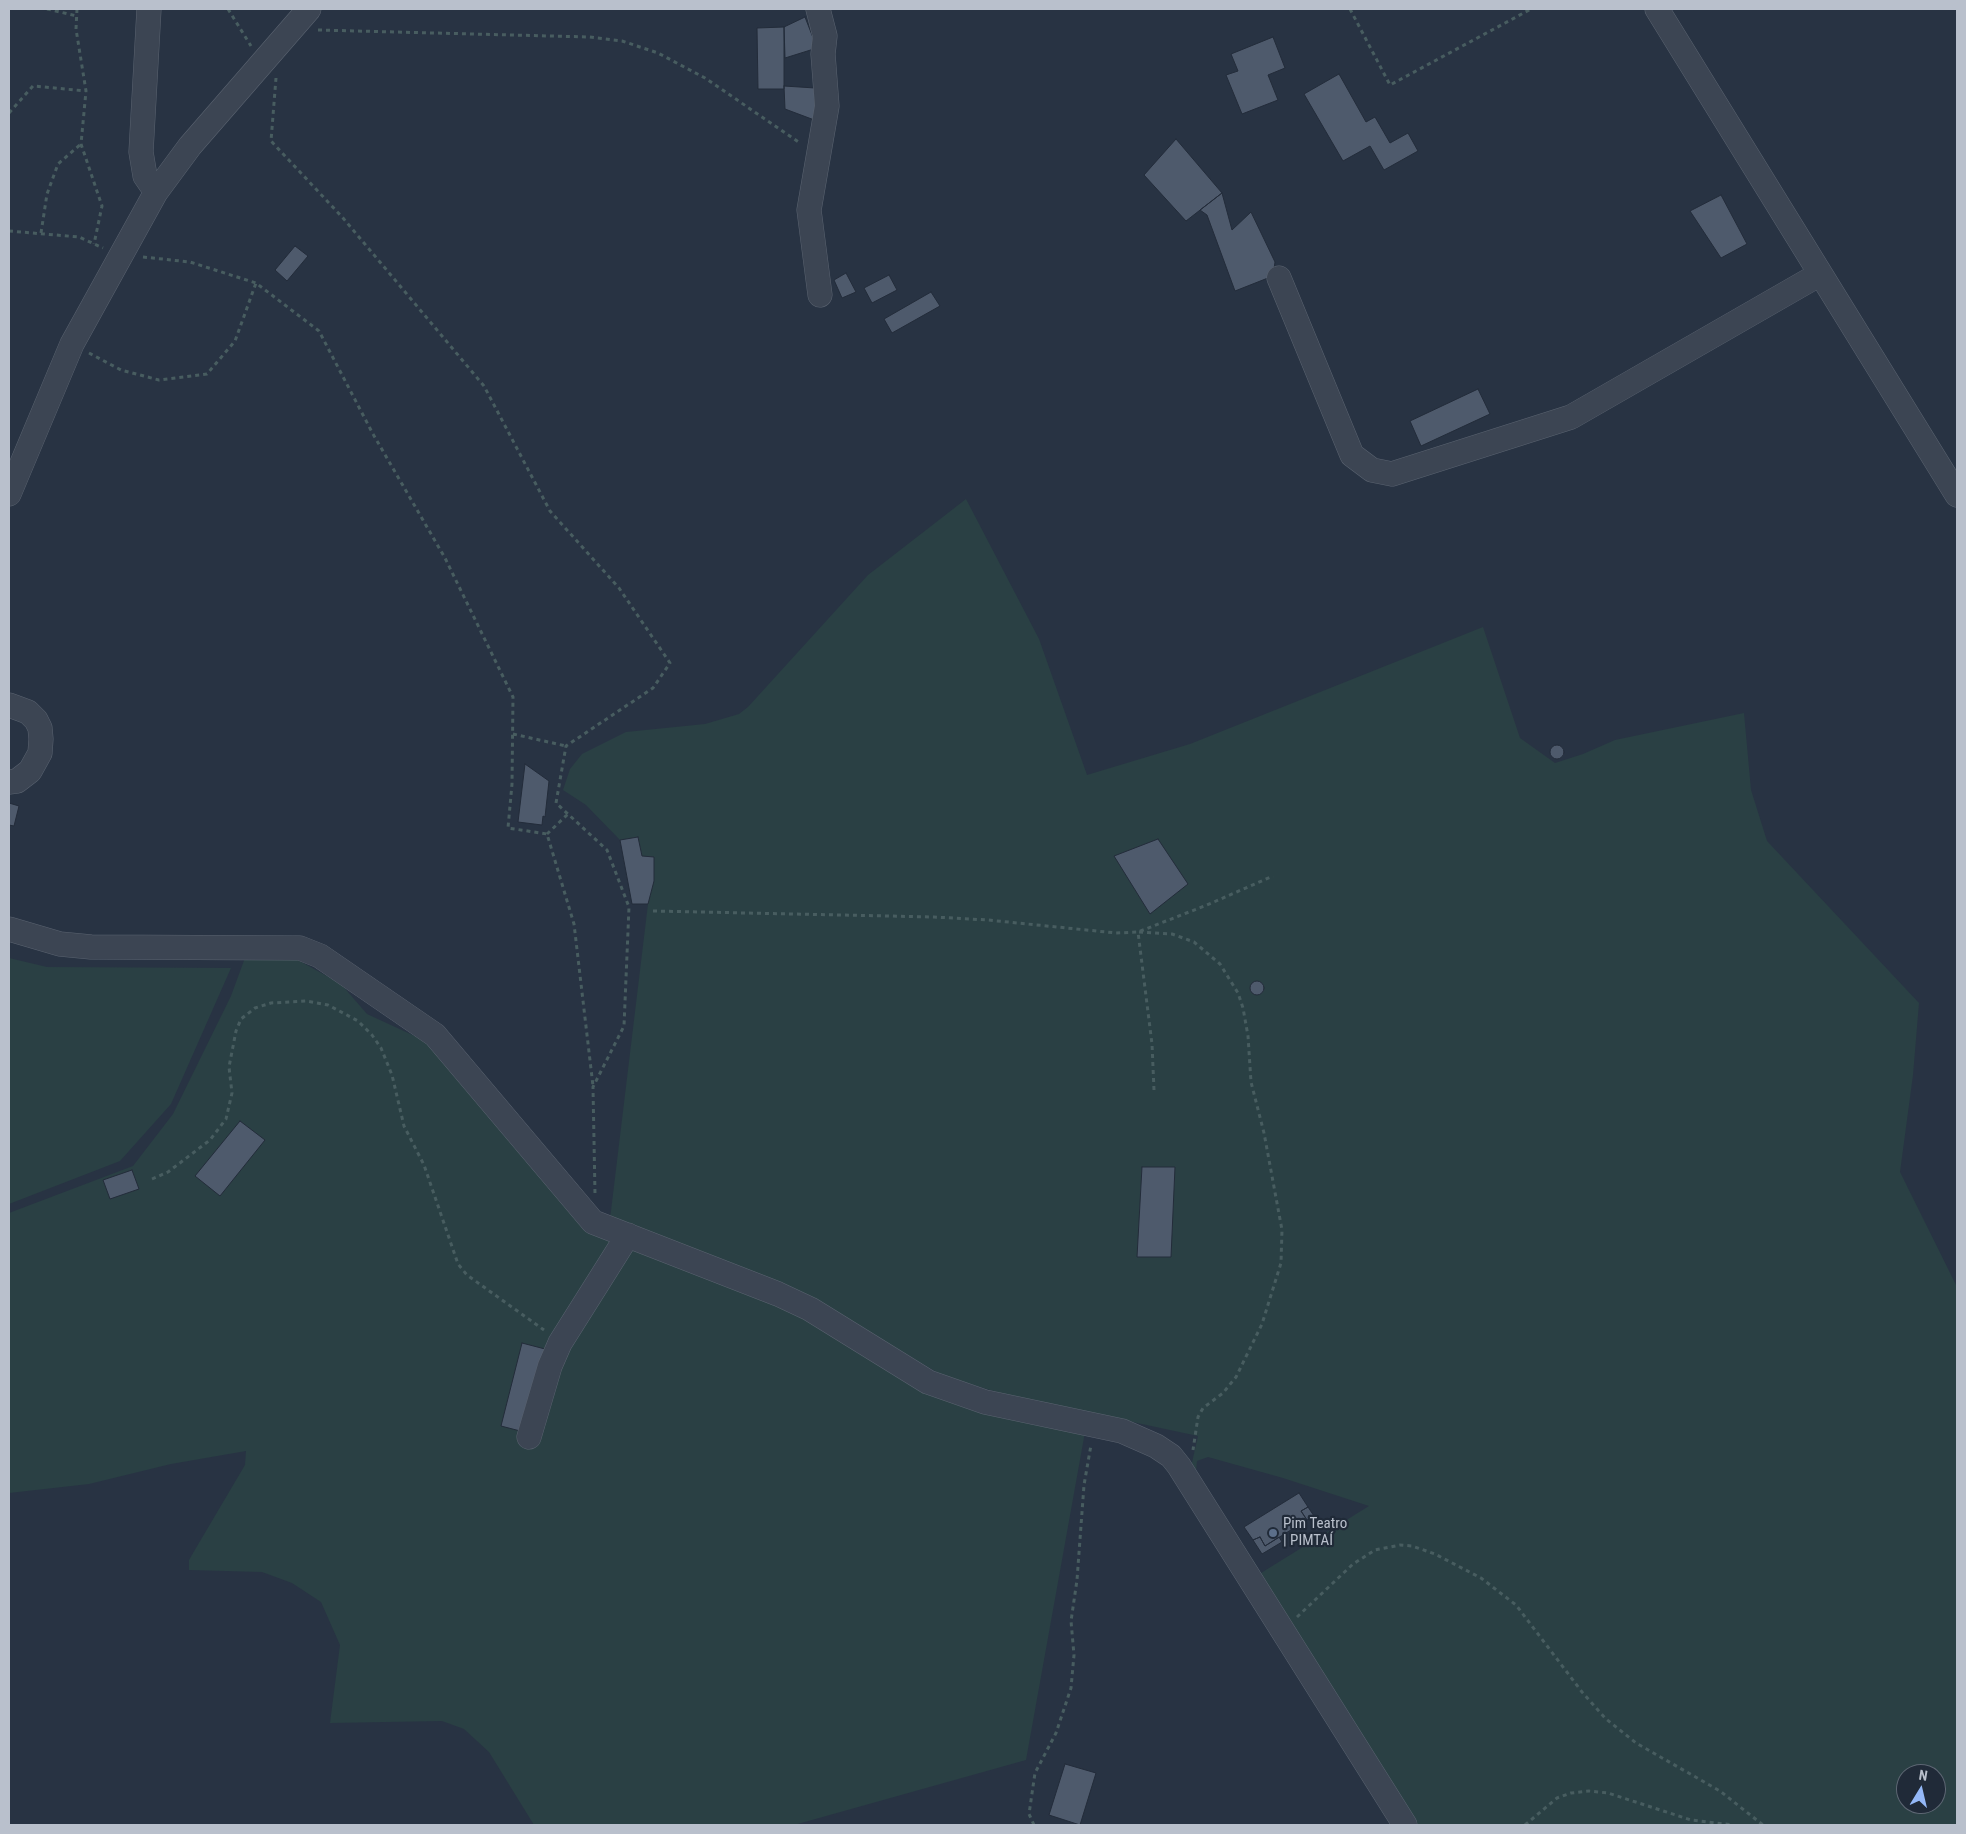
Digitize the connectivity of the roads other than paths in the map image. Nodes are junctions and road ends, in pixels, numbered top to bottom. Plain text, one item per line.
1 (149, 9) edge
2 (818, 9) edge
3 (1657, 9) edge
4 (306, 12) edge
5 (156, 192) junction
6 (1820, 274) junction
7 (1279, 278) dead end
8 (820, 295) dead end
9 (9, 494) edge
10 (1957, 495) edge
11 (9, 705) edge
12 (9, 782) edge
13 (9, 928) edge
14 (628, 1235) junction
15 (529, 1437) dead end
16 (1405, 1825) edge

1 - 5 street
2 - 8 street
3 - 6 street
4 - 5 street
5 - 9 street
6 - 7 street
6 - 10 street
11 - 12 street
13 - 14 street
14 - 15 street
14 - 16 street

